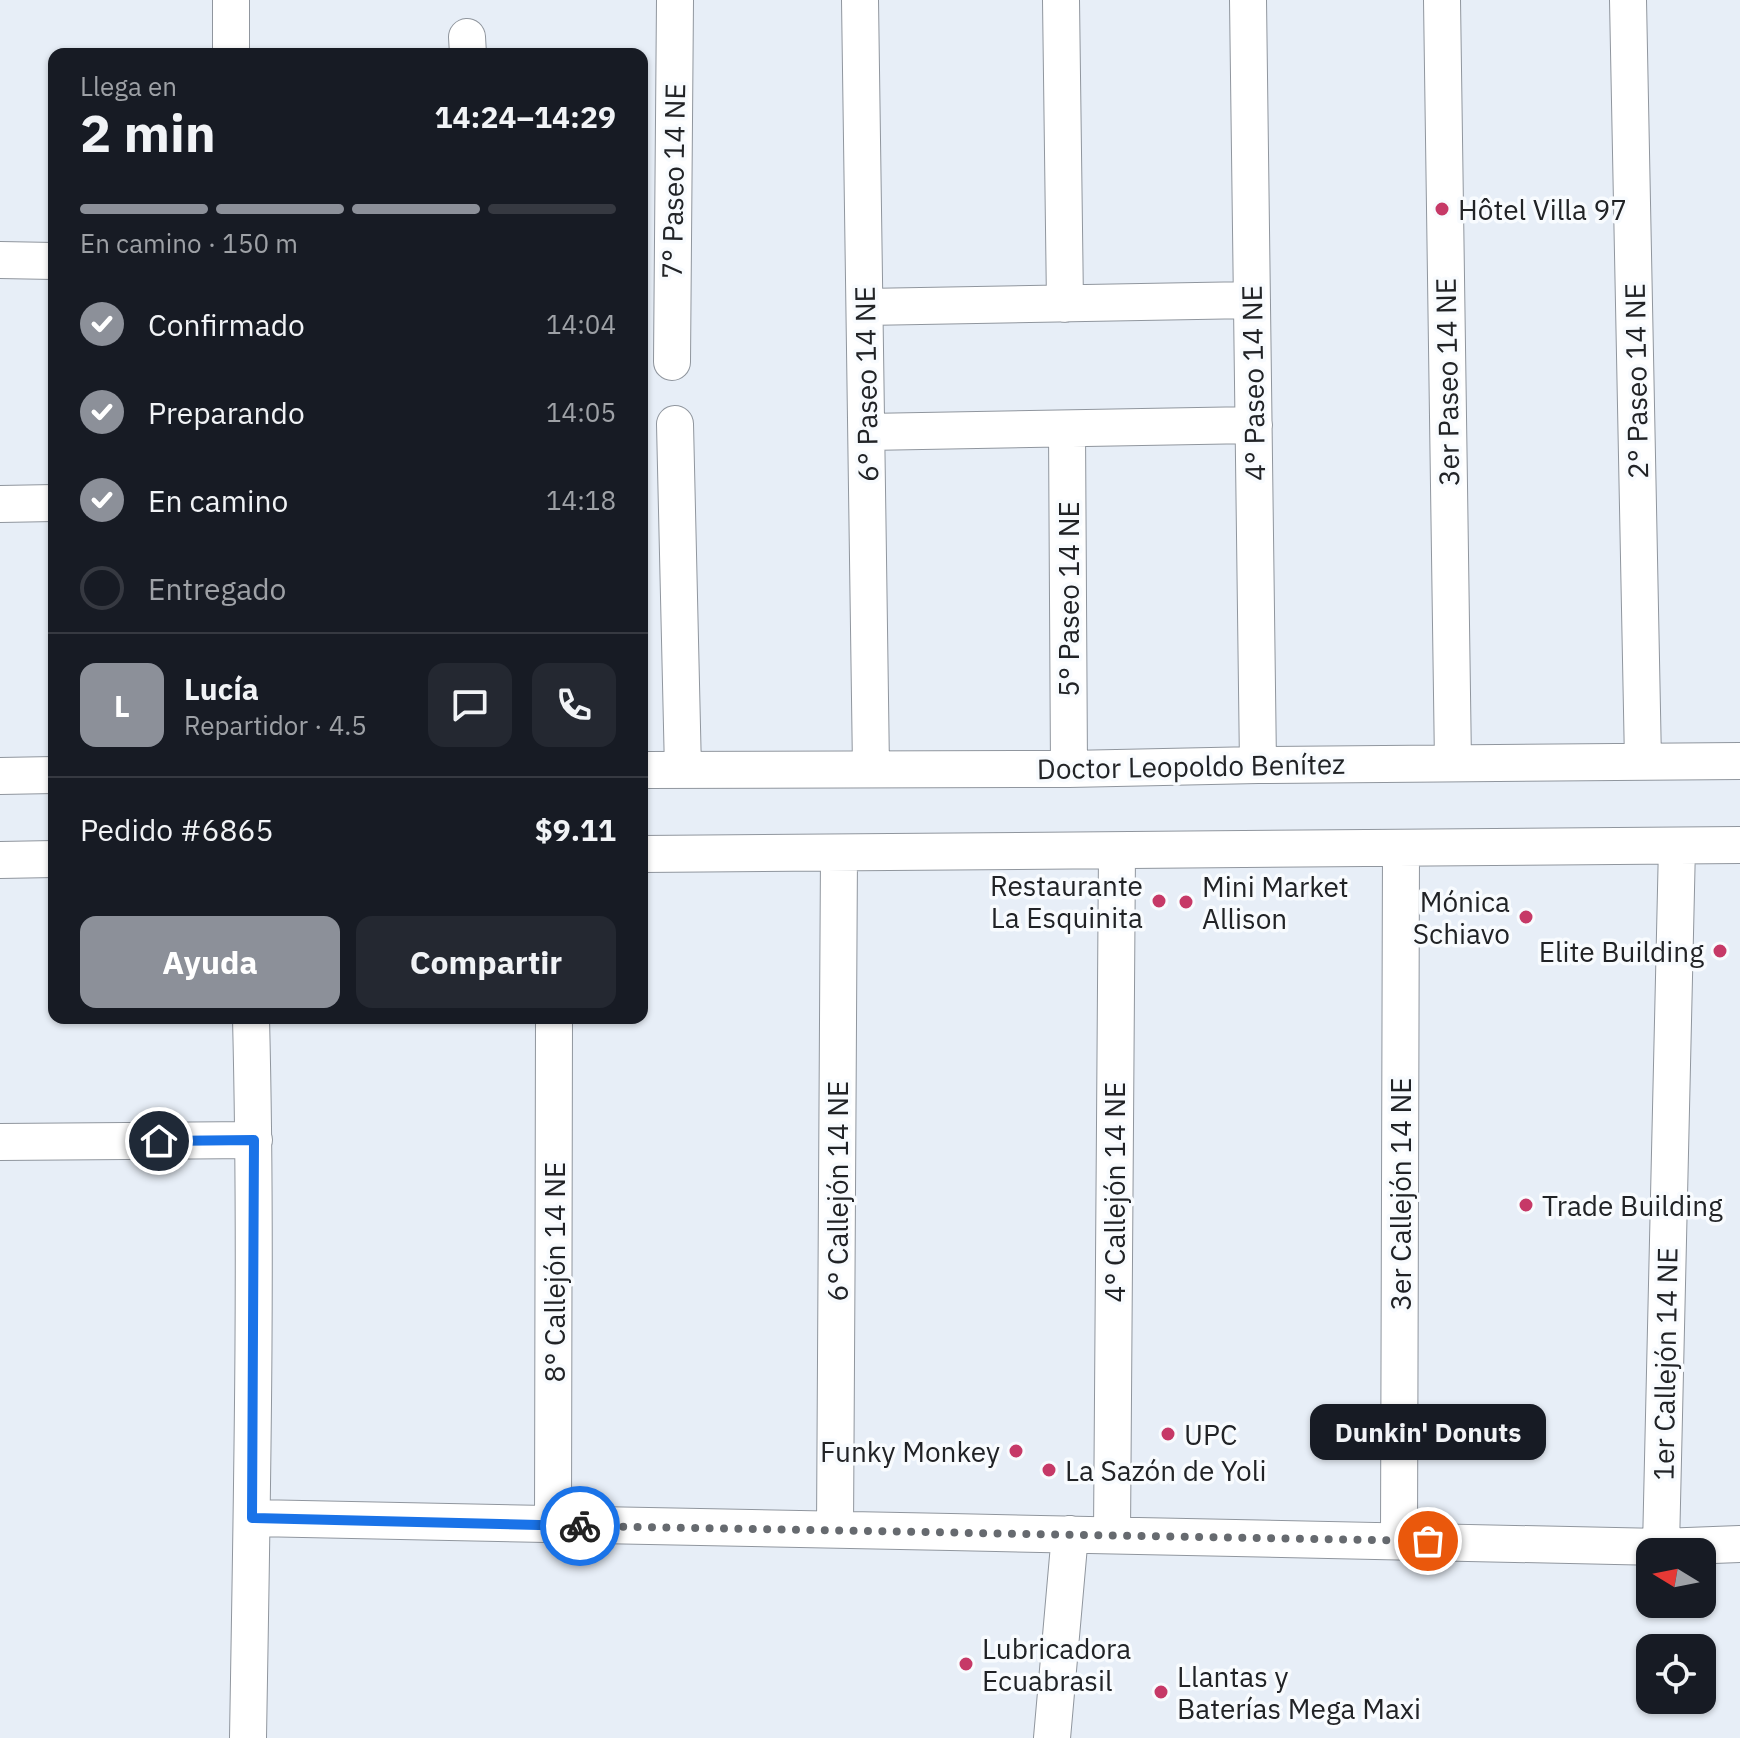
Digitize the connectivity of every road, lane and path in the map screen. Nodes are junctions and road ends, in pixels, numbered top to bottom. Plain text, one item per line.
1 (231, 0) edge
2 (675, 0) edge
3 (860, 0) edge
4 (1061, 0) edge
5 (1248, 0) edge
6 (1442, 0) edge
7 (1628, 0) edge
8 (231, 48) edge
9 (0, 260) edge
10 (48, 261) edge
11 (1252, 300) junction
12 (1065, 304) junction
13 (865, 307) junction
14 (672, 362) dead end
15 (675, 424) dead end
16 (1254, 425) junction
17 (1067, 429) junction
18 (867, 432) junction
19 (48, 503) edge
20 (0, 504) edge
21 (1643, 761) junction
22 (1740, 761) edge
23 (1453, 763) junction
24 (1258, 765) junction
25 (871, 768) junction
26 (1069, 769) junction
27 (648, 770) edge
28 (683, 770) junction
29 (48, 775) edge
30 (0, 776) edge
31 (1740, 845) edge
32 (1677, 846) junction
33 (1401, 848) junction
34 (1117, 851) junction
35 (839, 853) junction
36 (648, 854) edge
37 (48, 859) edge
38 (0, 860) edge
39 (251, 1024) edge
40 (554, 1024) edge
41 (254, 1140) junction
42 (0, 1142) edge
43 (252, 1518) junction
44 (553, 1525) junction
45 (835, 1529) junction
46 (1070, 1534) junction
47 (1112, 1534) junction
48 (1661, 1538) edge
49 (1399, 1540) junction
50 (1740, 1544) edge
51 (1716, 1545) edge
52 (1636, 1546) edge
53 (248, 1738) edge
54 (1052, 1738) edge

1 - 8 street
2 - 14 street, 7° Paseo 14 NE
3 - 13 street, 6° Paseo 14 NE
4 - 12 street
5 - 11 street, 4° Paseo 14 NE
6 - 23 street, 3er Paseo 14 NE
7 - 21 street, 2° Paseo 14 NE
9 - 10 street
11 - 12 street
11 - 16 street, 4° Paseo 14 NE
12 - 13 street
13 - 18 street, 6° Paseo 14 NE
15 - 28 street
16 - 17 street
16 - 24 street, 4° Paseo 14 NE
17 - 18 street
17 - 26 street, 5° Paseo 14 NE
18 - 25 street, 6° Paseo 14 NE
19 - 20 street
21 - 22 street, Doctor Leopoldo Benítez
21 - 23 street, Doctor Leopoldo Benítez
23 - 24 street, Doctor Leopoldo Benítez
24 - 26 street, Doctor Leopoldo Benítez
25 - 26 street, Doctor Leopoldo Benítez
25 - 28 street, Doctor Leopoldo Benítez
27 - 28 street, Doctor Leopoldo Benítez
29 - 30 street
31 - 32 street
32 - 33 street
32 - 48 street, 1er Callejón 14 NE
33 - 34 street
33 - 49 street, 3er Callejón 14 NE
34 - 35 street
34 - 47 street, 4° Callejón 14 NE
35 - 36 street
35 - 45 street, 6° Callejón 14 NE
37 - 38 street
39 - 41 street
40 - 44 street, 8° Callejón 14 NE
41 - 42 street
41 - 43 street
43 - 44 street
43 - 53 street
44 - 45 street
45 - 46 street
46 - 47 street
46 - 54 street
47 - 49 street
49 - 52 street
50 - 51 street

